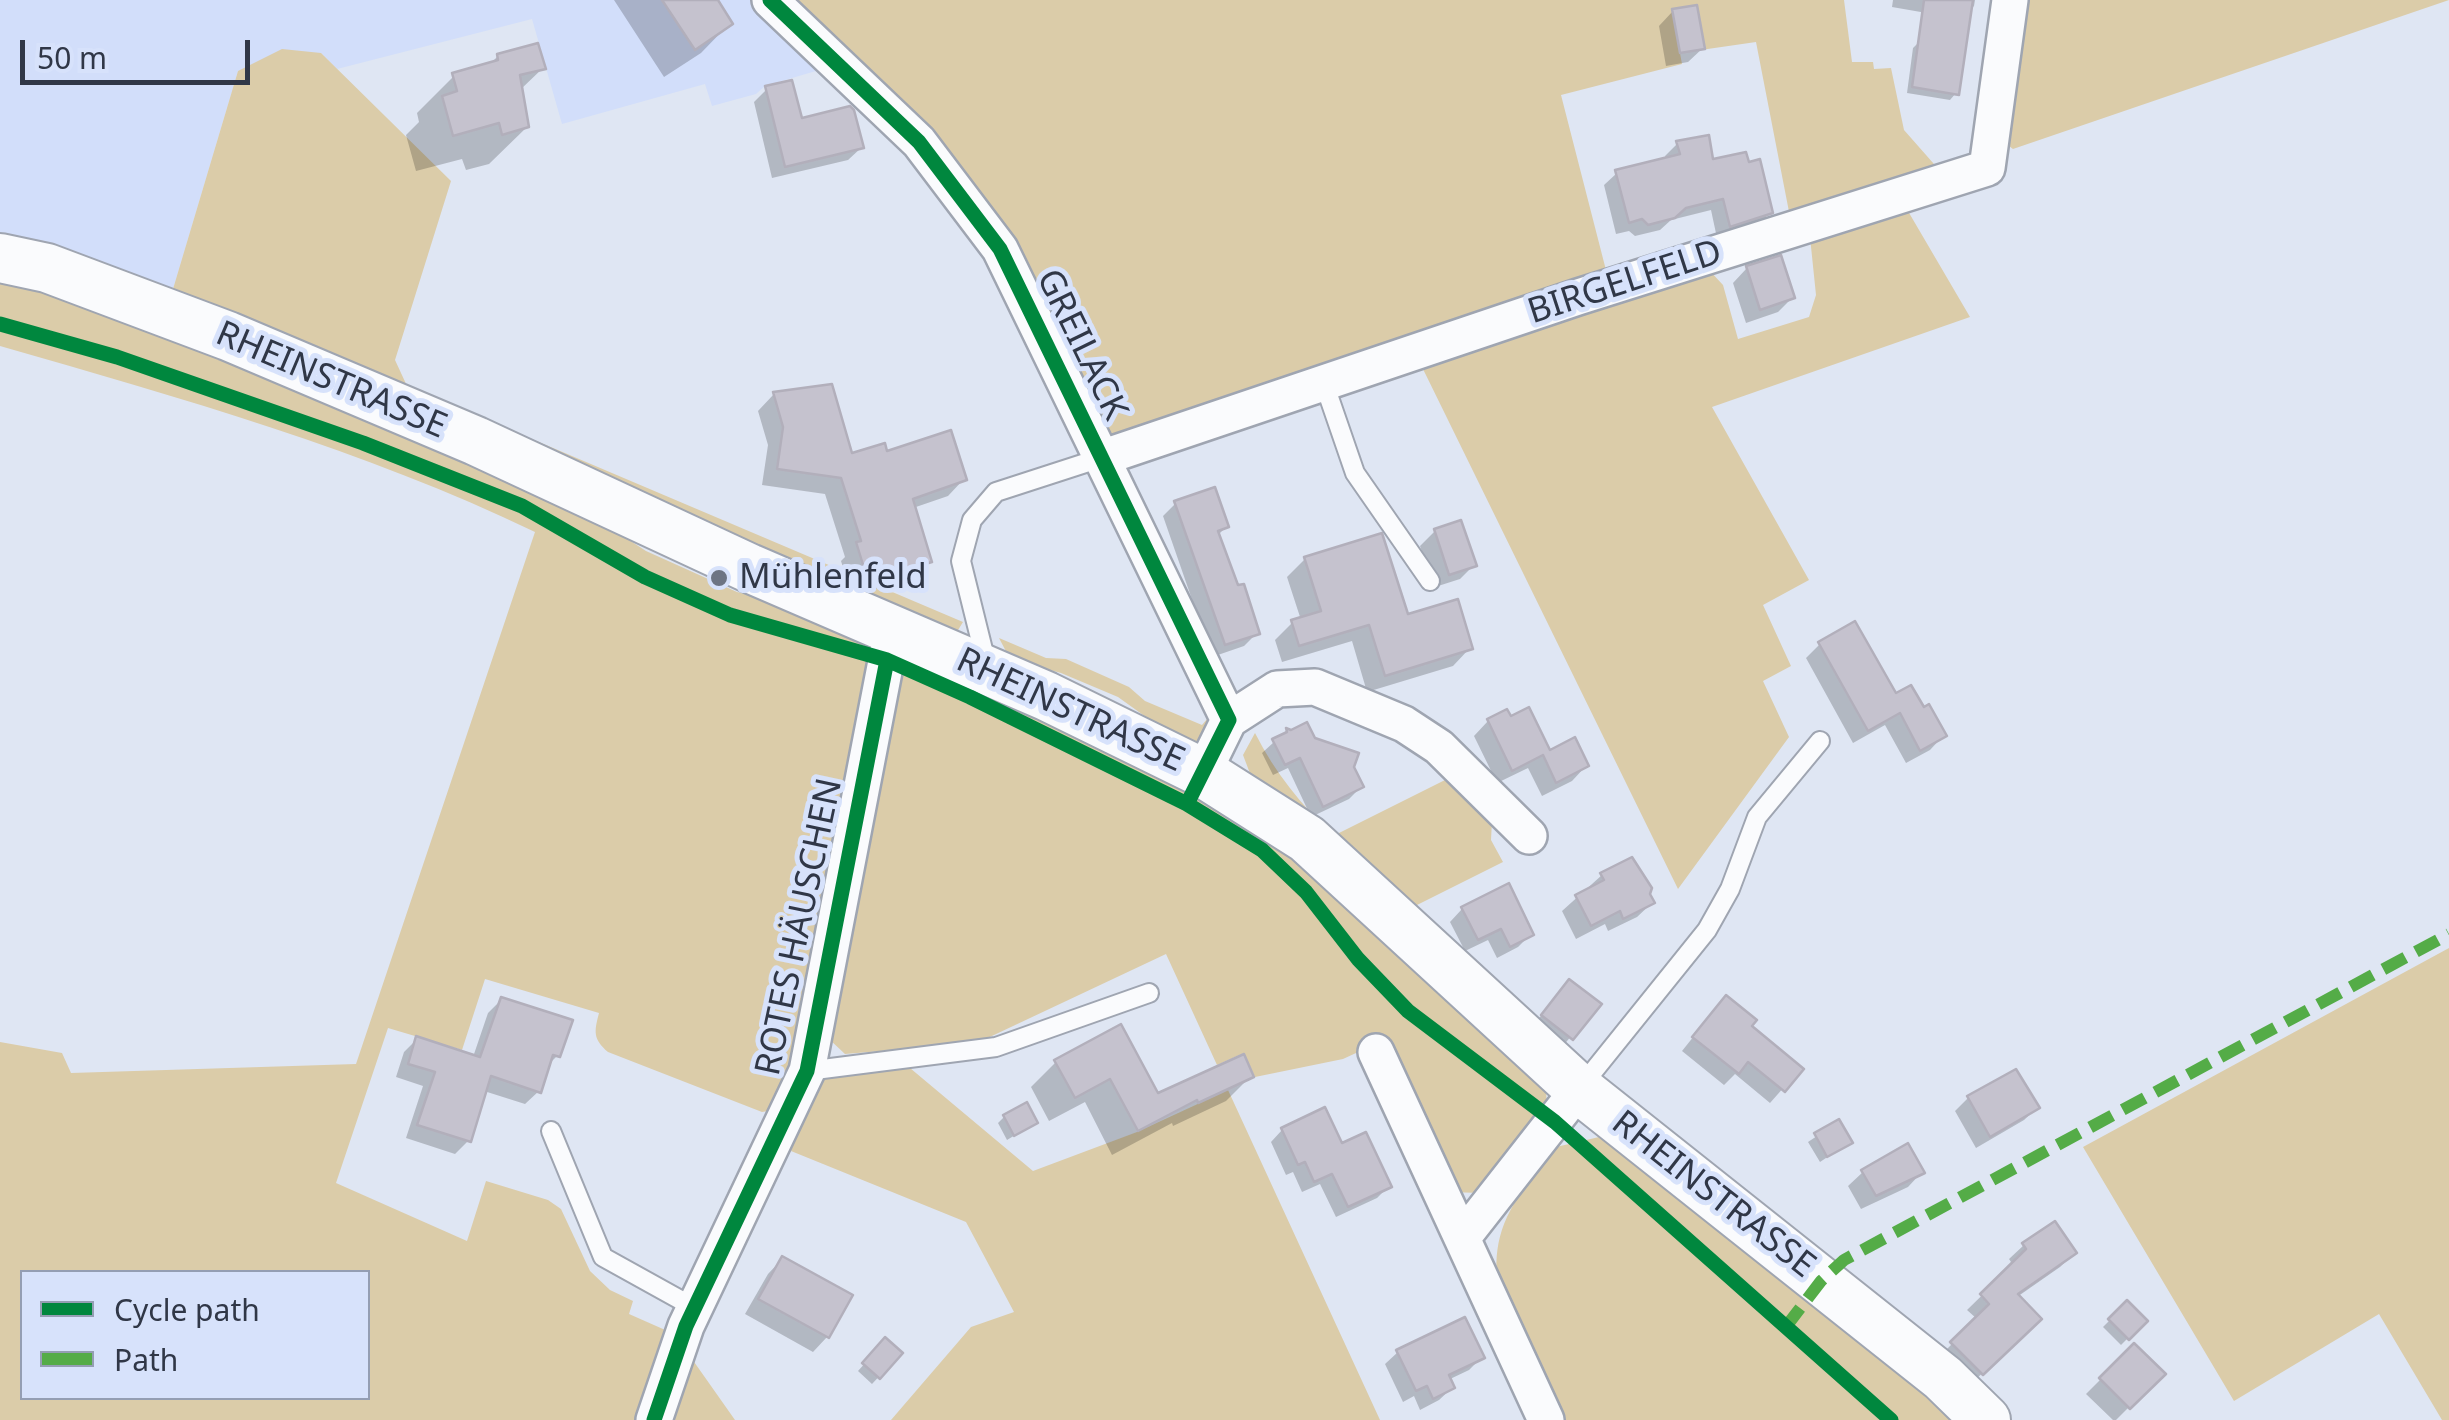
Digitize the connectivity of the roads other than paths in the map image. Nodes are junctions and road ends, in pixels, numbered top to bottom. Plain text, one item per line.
1 (770, 0) edge
2 (2010, 0) edge
3 (0, 258) edge
4 (1324, 382) junction
5 (1104, 457) junction
6 (1430, 581) dead end
7 (892, 630) junction
8 (988, 671) junction
9 (1230, 720) junction
10 (1820, 741) dead end
11 (1203, 773) junction
12 (1529, 836) dead end
13 (1148, 992) dead end
14 (1376, 1052) dead end
15 (807, 1071) junction
16 (1579, 1089) junction
17 (551, 1131) dead end
18 (1463, 1237) junction
19 (694, 1308) junction
20 (654, 1420) edge
21 (1546, 1420) edge
22 (1986, 1420) edge

1 - 5 street, GREILACK
2 - 4 street, BIRGELFELD
3 - 7 main road, RHEINSTRASSE
4 - 5 street, BIRGELFELD
4 - 6 lane
5 - 8 lane
5 - 9 street, GREILACK
7 - 8 main road, RHEINSTRASSE
7 - 15 street, ROTES HÄUSCHEN
8 - 11 main road, RHEINSTRASSE
9 - 11 street
9 - 12 street
10 - 16 lane
11 - 16 main road, RHEINSTRASSE
13 - 15 lane
14 - 18 street
15 - 19 street, ROTES HÄUSCHEN
16 - 18 street
16 - 22 main road, RHEINSTRASSE
17 - 19 lane
18 - 21 street
19 - 20 street, ROTES HÄUSCHEN

